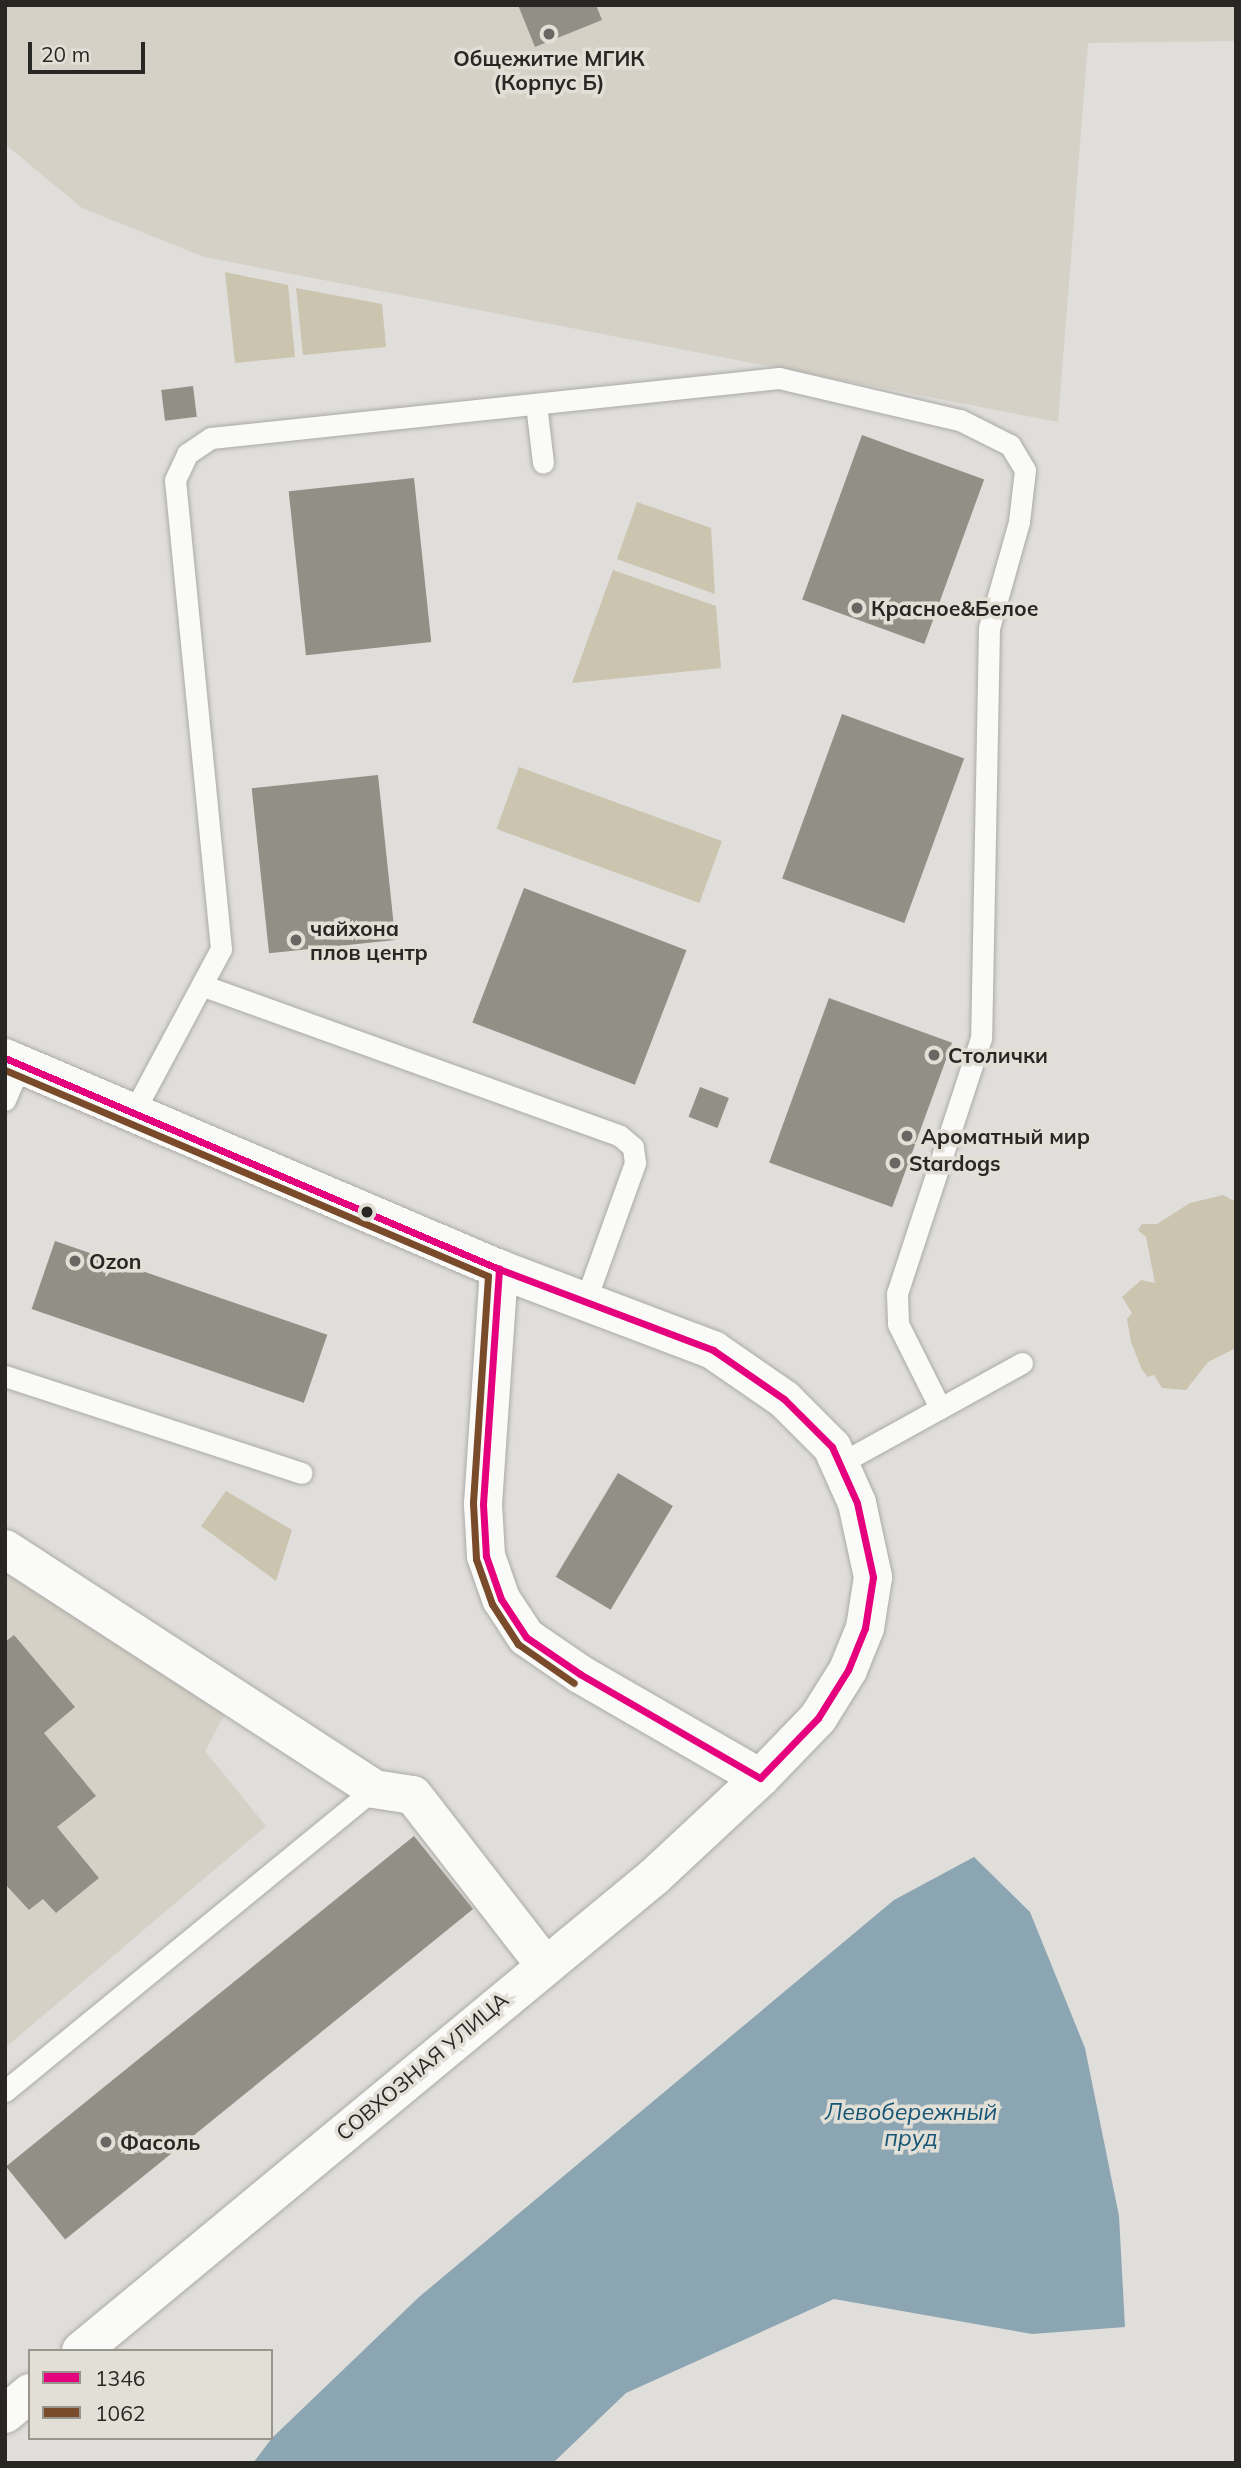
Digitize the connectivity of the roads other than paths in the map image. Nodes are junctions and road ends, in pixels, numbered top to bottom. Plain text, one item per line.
1 (536, 404) junction
2 (543, 463) dead end
3 (204, 986) junction
4 (13, 1062) edge
5 (5, 1100) edge
6 (133, 1113) junction
7 (499, 1269) junction
8 (585, 1302) junction
9 (1022, 1363) dead end
10 (5, 1376) edge
11 (940, 1408) junction
12 (839, 1464) junction
13 (302, 1473) dead end
14 (5, 1549) edge
15 (761, 1778) junction
16 (374, 1789) junction
17 (545, 1965) junction
18 (5, 2091) edge
19 (83, 2349) edge
20 (28, 2395) edge
21 (5, 2414) edge

1 - 2 lane
1 - 3 lane
1 - 11 lane
3 - 6 lane
3 - 8 lane
4 - 5 lane
4 - 6 street, СОВХОЗНАЯ УЛИЦА
6 - 7 street, СОВХОЗНАЯ УЛИЦА
7 - 8 street, СОВХОЗНАЯ УЛИЦА
7 - 15 street
8 - 12 street, СОВХОЗНАЯ УЛИЦА
9 - 11 lane
10 - 13 lane
11 - 12 lane
12 - 15 street, СОВХОЗНАЯ УЛИЦА
14 - 16 street
15 - 17 street, СОВХОЗНАЯ УЛИЦА
16 - 17 street
16 - 18 lane
17 - 19 street, СОВХОЗНАЯ УЛИЦА
20 - 21 street

